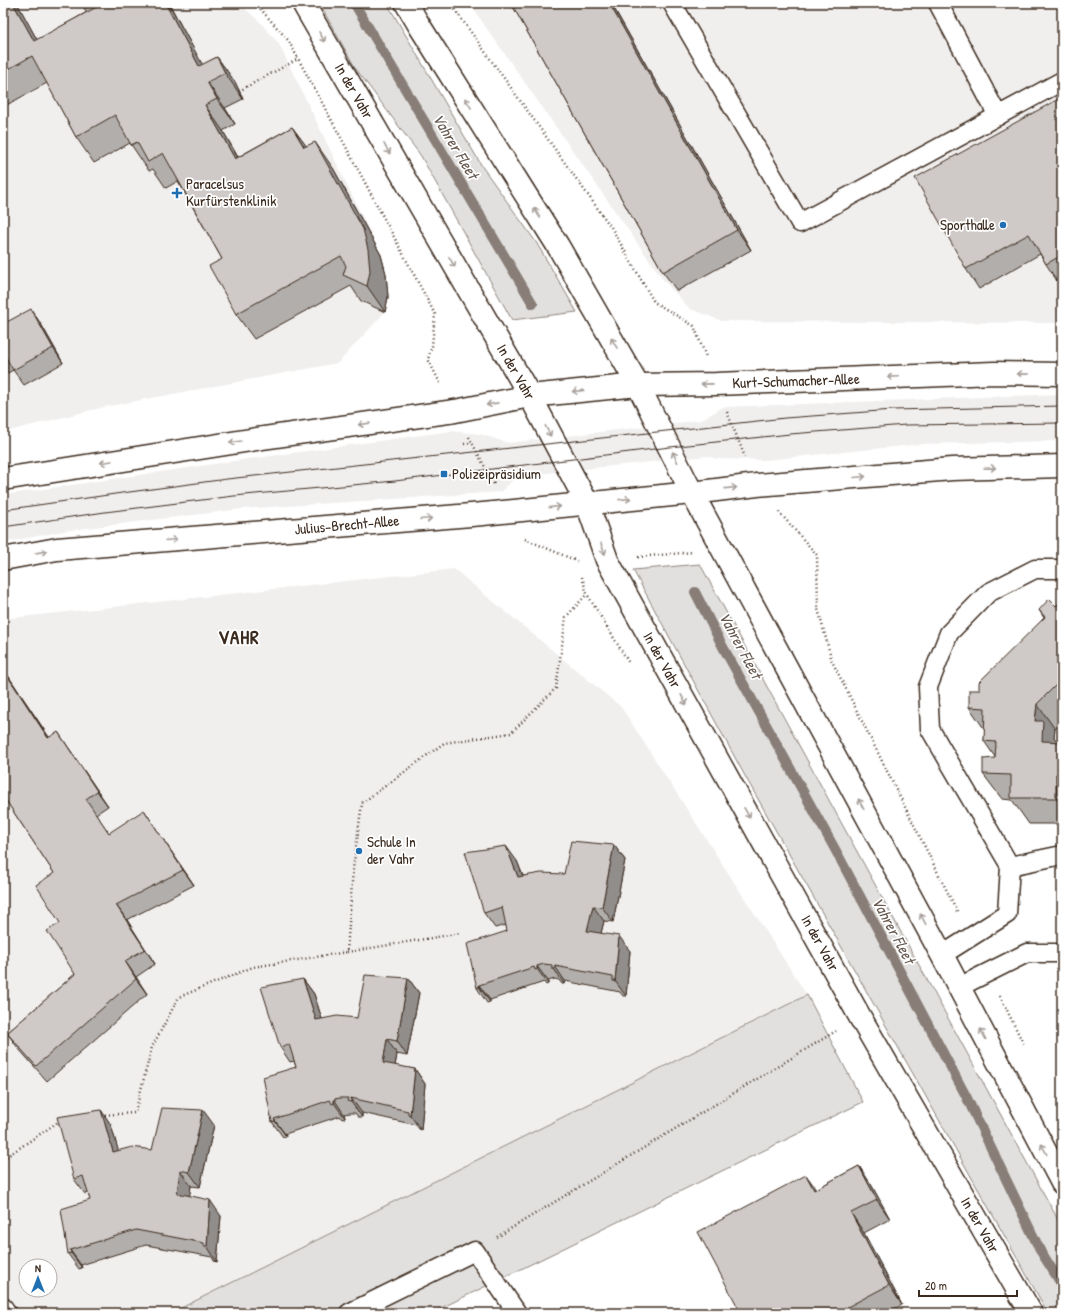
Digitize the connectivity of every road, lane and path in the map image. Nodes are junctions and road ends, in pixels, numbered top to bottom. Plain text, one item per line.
1 (255, 3) edge
2 (303, 3) edge
3 (406, 3) edge
4 (450, 3) edge
5 (672, 3) edge
6 (938, 3) edge
7 (298, 59) junction
8 (1062, 82) edge
9 (239, 91) dead end
10 (998, 116) junction
11 (1062, 374) edge
12 (716, 384) junction
13 (638, 385) junction
14 (530, 396) junction
15 (455, 411) junction
16 (472, 443) junction
17 (464, 444) dead end
18 (1062, 466) edge
19 (3, 479) edge
20 (757, 485) junction
21 (692, 492) junction
22 (587, 504) junction
23 (510, 512) junction
24 (723, 549) junction
25 (3, 560) edge
26 (607, 560) junction
27 (1062, 569) edge
28 (587, 594) dead end
29 (1062, 855) edge
30 (1010, 866) junction
31 (461, 933) dead end
32 (971, 937) junction
33 (347, 952) junction
34 (1062, 953) edge
35 (942, 955) junction
36 (988, 972) junction
37 (959, 987) junction
38 (838, 1030) dead end
39 (1025, 1048) dead end
40 (97, 1115) edge
41 (66, 1117) edge
42 (3, 1159) edge
43 (1062, 1183) edge
44 (475, 1251) junction
45 (3, 1306) edge
46 (7, 1313) edge
47 (349, 1313) edge
48 (516, 1313) edge
49 (1031, 1313) edge

1 - 7 path
2 -> 14 main road, In der Vahr
13 -> 3 main road
4 - 12 path
5 - 10 lane
6 - 10 lane
7 - 9 path
7 - 15 path
8 - 10 lane
11 -> 12 main road, Kurt-Schumacher-Allee
12 -> 13 main road, Kurt-Schumacher-Allee
12 - 20 path
13 -> 14 main road, Kurt-Schumacher-Allee
21 -> 13 main road
14 -> 15 main road
14 -> 22 main road, In der Vahr
15 - 16 path
15 -> 19 main road
16 - 17 path
16 - 23 path
20 -> 18 main road
21 -> 20 main road
20 - 32 path
22 -> 21 main road, Julius-Brecht-Allee
21 - 24 main road
23 -> 22 main road, Julius-Brecht-Allee
22 -> 26 main road, In der Vahr
25 -> 23 main road, Julius-Brecht-Allee
23 - 26 path
24 - 26 path
35 -> 24 main road
26 -> 49 main road, In der Vahr
27 - 30 lane
28 - 33 path
29 - 30 lane
30 - 32 lane
31 - 33 path
32 - 35 lane
33 - 40 path
34 - 36 lane
35 - 37 main road
36 - 37 lane
36 - 39 path
43 -> 37 main road
38 - 44 path
41 - 42 path
44 - 47 lane
44 - 48 lane
45 - 46 lane

